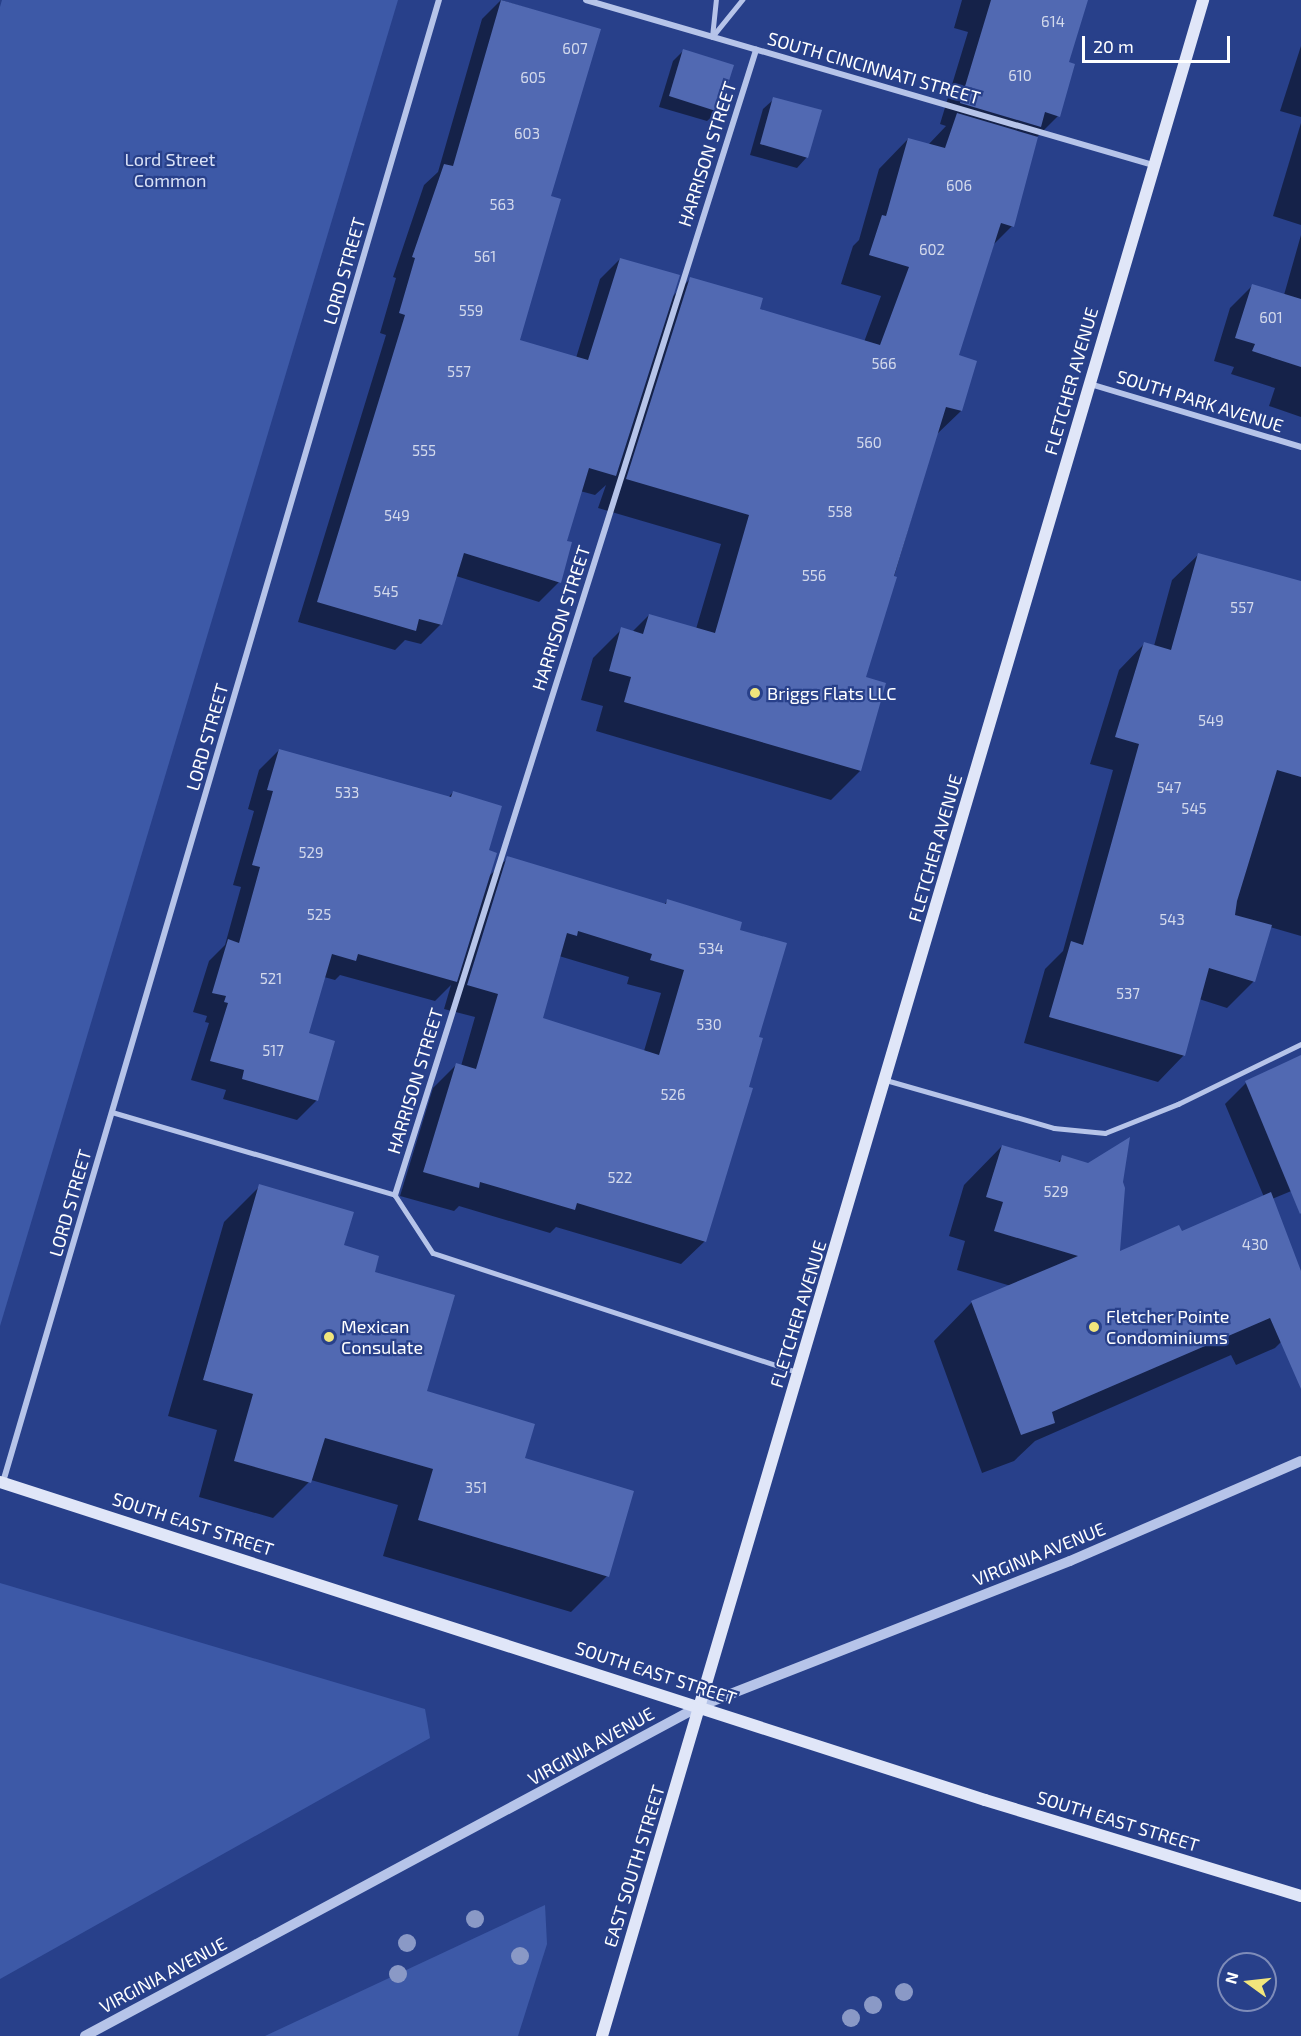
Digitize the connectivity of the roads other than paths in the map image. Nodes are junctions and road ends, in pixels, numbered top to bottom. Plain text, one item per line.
1 (439, 0) edge
2 (586, 0) edge
3 (716, 0) edge
4 (742, 0) edge
5 (1203, 0) edge
6 (712, 37) junction
7 (756, 50) junction
8 (1153, 165) junction
9 (1090, 384) junction
10 (1301, 447) edge
11 (1301, 1044) edge
12 (886, 1080) junction
13 (112, 1112) junction
14 (395, 1195) junction
15 (799, 1373) junction
16 (1301, 1461) edge
17 (1, 1482) edge
18 (700, 1706) junction
19 (1301, 1896) edge
20 (85, 2036) edge
21 (602, 2036) edge

1 - 13 street, LORD STREET
2 - 6 street, SOUTH CINCINNATI STREET
3 - 6 lane
4 - 6 lane
5 - 8 main road, FLETCHER AVENUE
6 - 7 street, SOUTH CINCINNATI STREET
7 - 8 street, SOUTH CINCINNATI STREET
7 - 14 street, HARRISON STREET
8 - 9 main road, FLETCHER AVENUE
9 - 10 street, SOUTH PARK AVENUE
9 - 12 main road, FLETCHER AVENUE
11 - 12 lane
12 - 15 main road, FLETCHER AVENUE
13 - 14 lane
13 - 17 street, LORD STREET
14 - 15 lane
15 - 18 main road, FLETCHER AVENUE
16 - 18 street, VIRGINIA AVENUE
17 - 18 main road, SOUTH EAST STREET
18 - 19 main road, SOUTH EAST STREET
18 - 20 street, VIRGINIA AVENUE
18 - 21 main road, EAST SOUTH STREET

